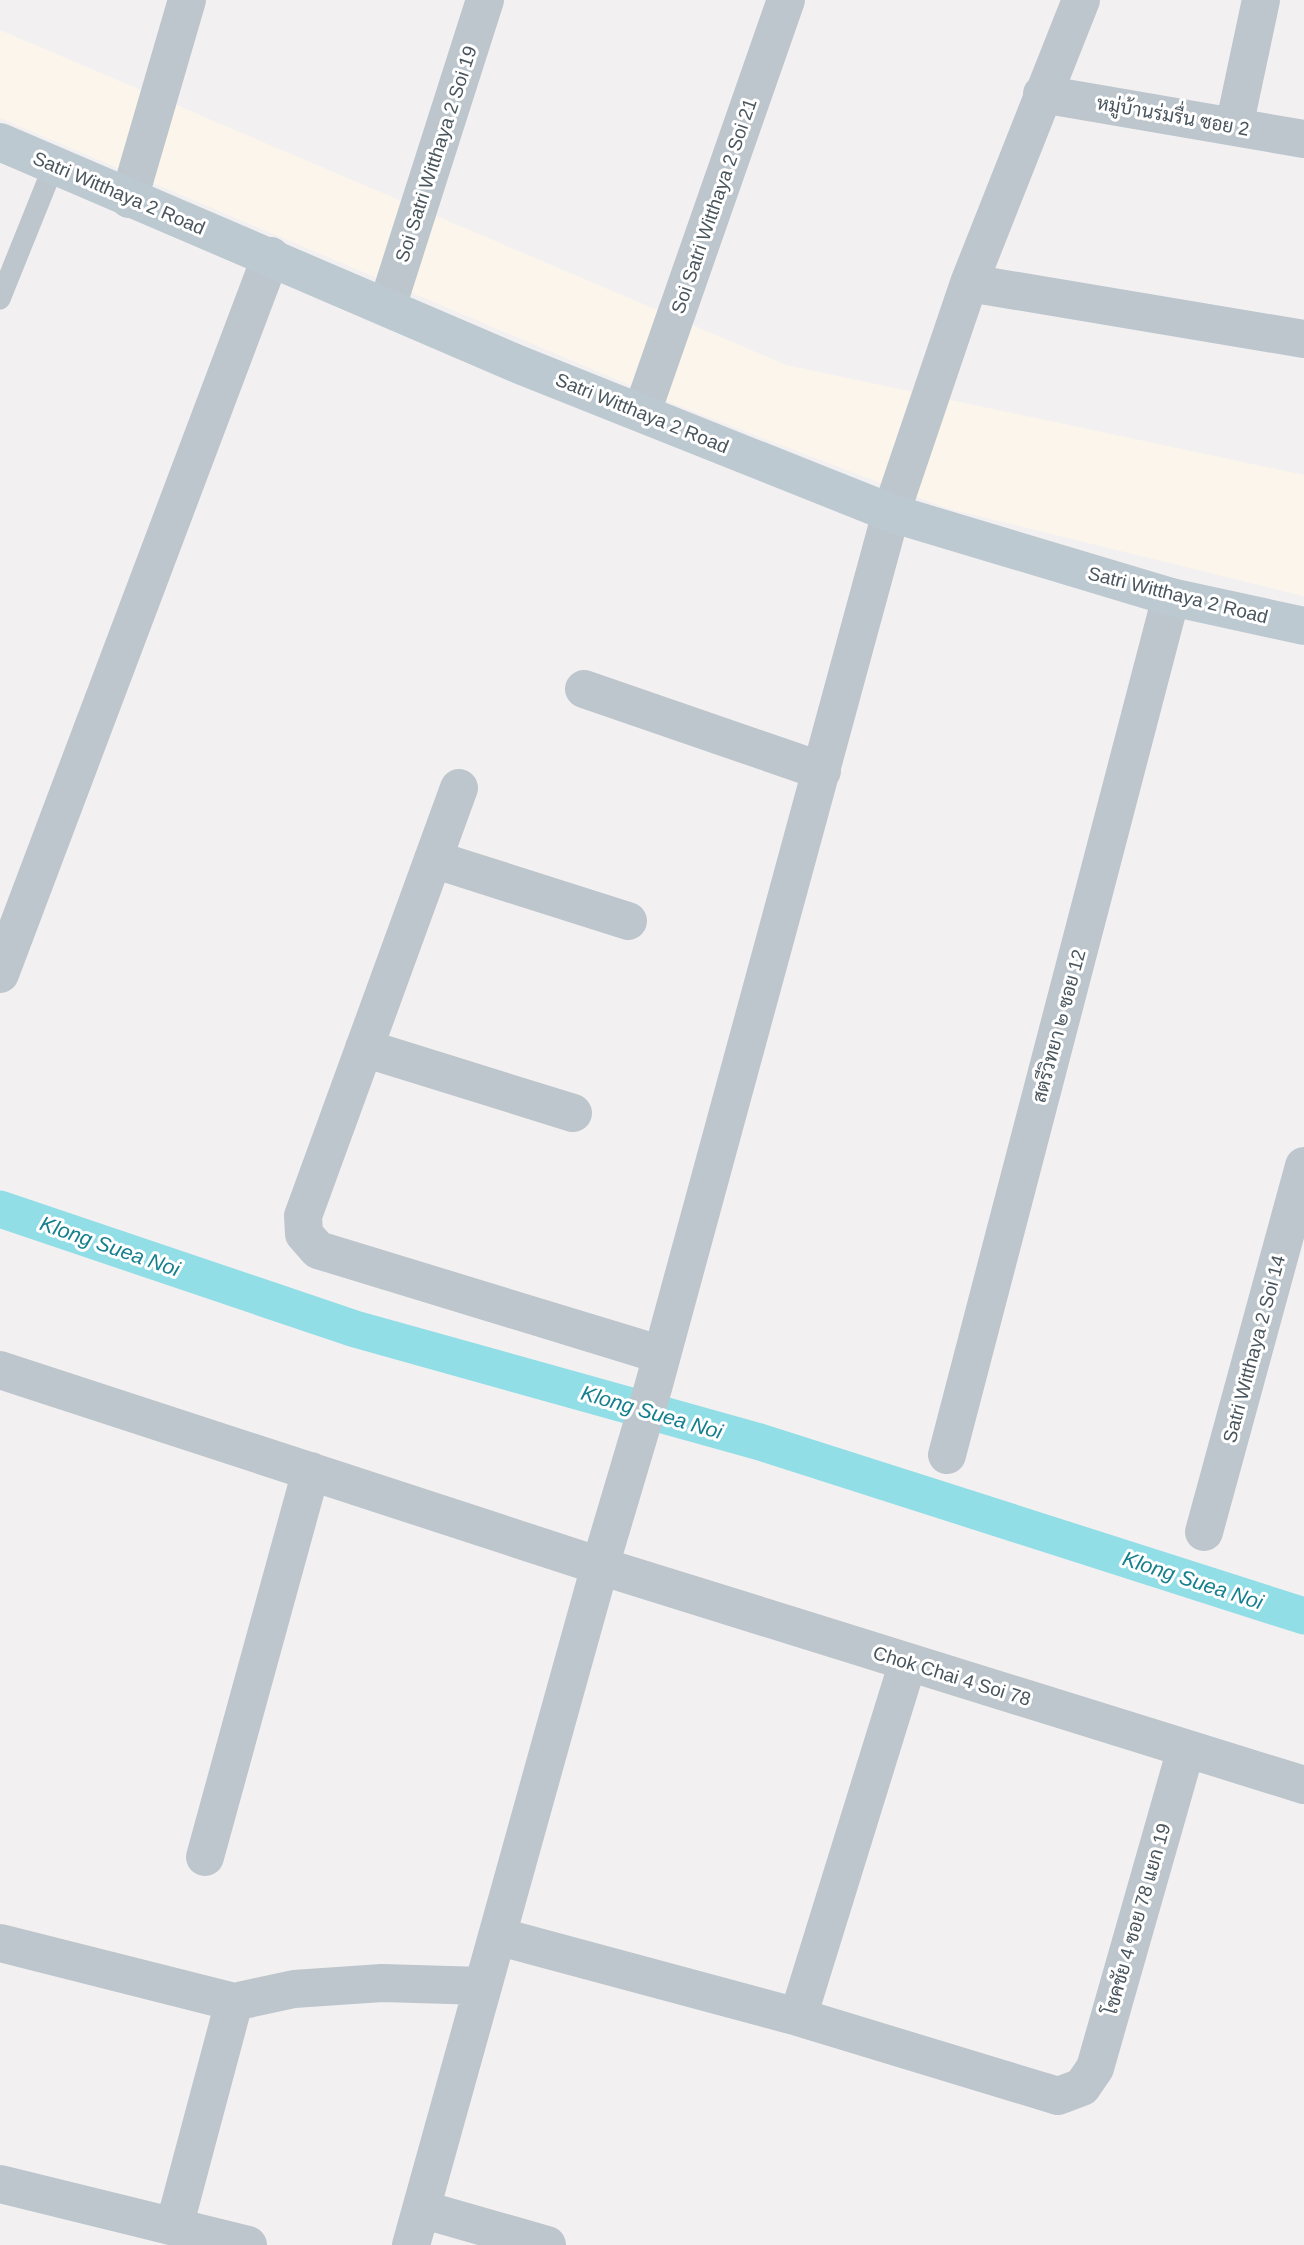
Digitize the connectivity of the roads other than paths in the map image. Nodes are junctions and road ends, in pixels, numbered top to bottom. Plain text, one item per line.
1 (187, 0) edge
2 (485, 0) edge
3 (786, 0) edge
4 (1081, 0) edge
5 (1261, 0) edge
6 (1042, 94) junction
7 (1234, 127) junction
8 (1304, 139) edge
9 (0, 142) edge
10 (54, 165) junction
11 (129, 199) junction
12 (271, 257) junction
13 (970, 283) junction
14 (0, 299) edge
15 (387, 307) junction
16 (1304, 339) edge
17 (642, 412) junction
18 (891, 513) junction
19 (1171, 597) junction
20 (1304, 626) edge
21 (584, 689) dead end
22 (822, 771) junction
23 (459, 788) dead end
24 (433, 859) junction
25 (628, 920) dead end
26 (0, 974) edge
27 (364, 1048) junction
28 (573, 1113) dead end
29 (1304, 1166) edge
30 (0, 1370) edge
31 (652, 1388) junction
32 (947, 1455) dead end
33 (311, 1471) junction
34 (1204, 1532) dead end
35 (600, 1566) junction
36 (908, 1662) junction
37 (1186, 1748) junction
38 (1304, 1785) edge
39 (205, 1857) dead end
40 (497, 1936) junction
41 (0, 1943) edge
42 (483, 1986) junction
43 (234, 2002) junction
44 (798, 2017) junction
45 (0, 2185) edge
46 (421, 2209) junction
47 (174, 2227) junction
48 (248, 2245) edge
49 (411, 2245) edge
50 (547, 2245) edge

1 - 11 street
2 - 15 street, Soi Satri Witthaya 2 Soi 19
3 - 17 street, Soi Satri Witthaya 2 Soi 21
4 - 6 street
5 - 7 street
6 - 7 street, หมู่บ้านร่มรื่น ซอย 2
6 - 13 street
7 - 8 street, หมู่บ้านร่มรื่น ซอย 2
9 - 10 street, Satri Witthaya 2 Road
10 - 11 street, Satri Witthaya 2 Road
10 - 14 lane
11 - 12 street, Satri Witthaya 2 Road
12 - 15 street, Satri Witthaya 2 Road
12 - 26 street
13 - 16 street
13 - 18 street
15 - 17 street, Satri Witthaya 2 Road
17 - 18 street, Satri Witthaya 2 Road
18 - 19 street, Satri Witthaya 2 Road
18 - 22 street
19 - 20 street, Satri Witthaya 2 Road
19 - 32 street, สตรีวิทยา ๒ ซอย 12
21 - 22 street
22 - 31 street
23 - 24 street
24 - 25 street
24 - 27 street
27 - 28 street
27 - 31 street
29 - 34 street, Satri Witthaya 2 Soi 14
30 - 33 street, Chok Chai 4 Soi 78
31 - 35 street
33 - 35 street, Chok Chai 4 Soi 78
33 - 39 street
35 - 36 street, Chok Chai 4 Soi 78
35 - 40 street
36 - 37 street, Chok Chai 4 Soi 78
36 - 44 street
37 - 38 street, Chok Chai 4 Soi 78
37 - 44 street, โชคชัย 4 ซอย 78 แยก 19
40 - 42 street
40 - 44 street
41 - 43 street
42 - 43 street
42 - 46 street
43 - 47 street
45 - 47 street
46 - 49 street
46 - 50 street
47 - 48 street

